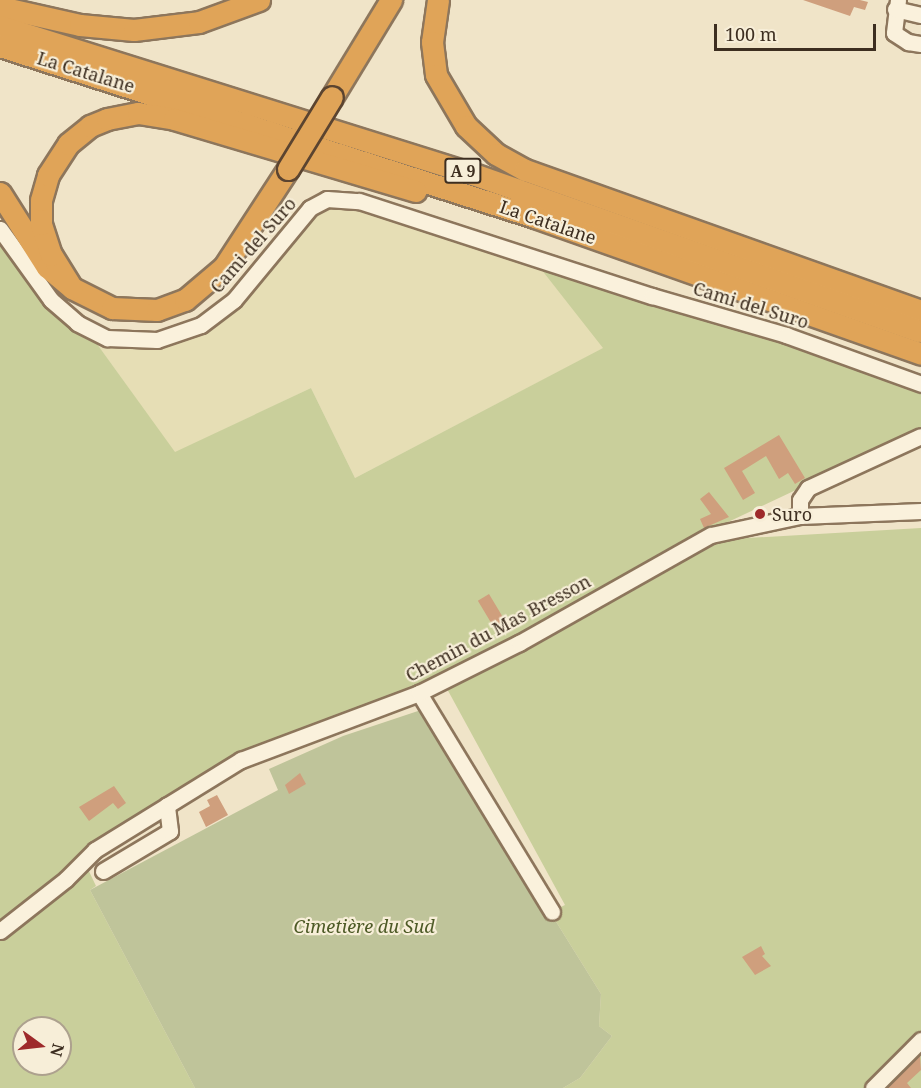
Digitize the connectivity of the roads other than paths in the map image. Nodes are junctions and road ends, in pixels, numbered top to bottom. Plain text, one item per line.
1 (259, 0) edge
2 (391, 0) edge
3 (438, 0) edge
4 (896, 5) edge
5 (0, 7) edge
6 (921, 15) edge
7 (0, 26) edge
8 (921, 44) edge
9 (0, 46) edge
10 (0, 193) edge
11 (535, 217) junction
12 (0, 229) edge
13 (72, 288) junction
14 (921, 311) edge
15 (921, 332) edge
16 (921, 354) edge
17 (921, 384) edge
18 (921, 436) edge
19 (920, 512) edge
20 (800, 516) junction
21 (419, 693) junction
22 (167, 805) junction
23 (103, 871) dead end
24 (552, 912) dead end
25 (0, 931) edge
26 (921, 1040) edge
27 (873, 1088) edge

1 - 5 highway
2 - 13 highway, bridge
3 - 14 highway
4 - 6 street
4 - 8 street
7 - 15 highway, La Catalane / A 9
9 - 11 highway, La Catalane / A 9
10 - 13 highway
11 - 13 highway
11 - 16 highway, La Catalane / A 9
12 - 17 street, Cami del Suro
18 - 20 street
19 - 20 street, Chemin du Mas Bresson
20 - 21 street, Chemin du Mas Bresson
21 - 22 street, Chemin du Mas Bresson
21 - 24 street
22 - 23 street
22 - 25 street, Chemin du Mas Bresson
26 - 27 street

